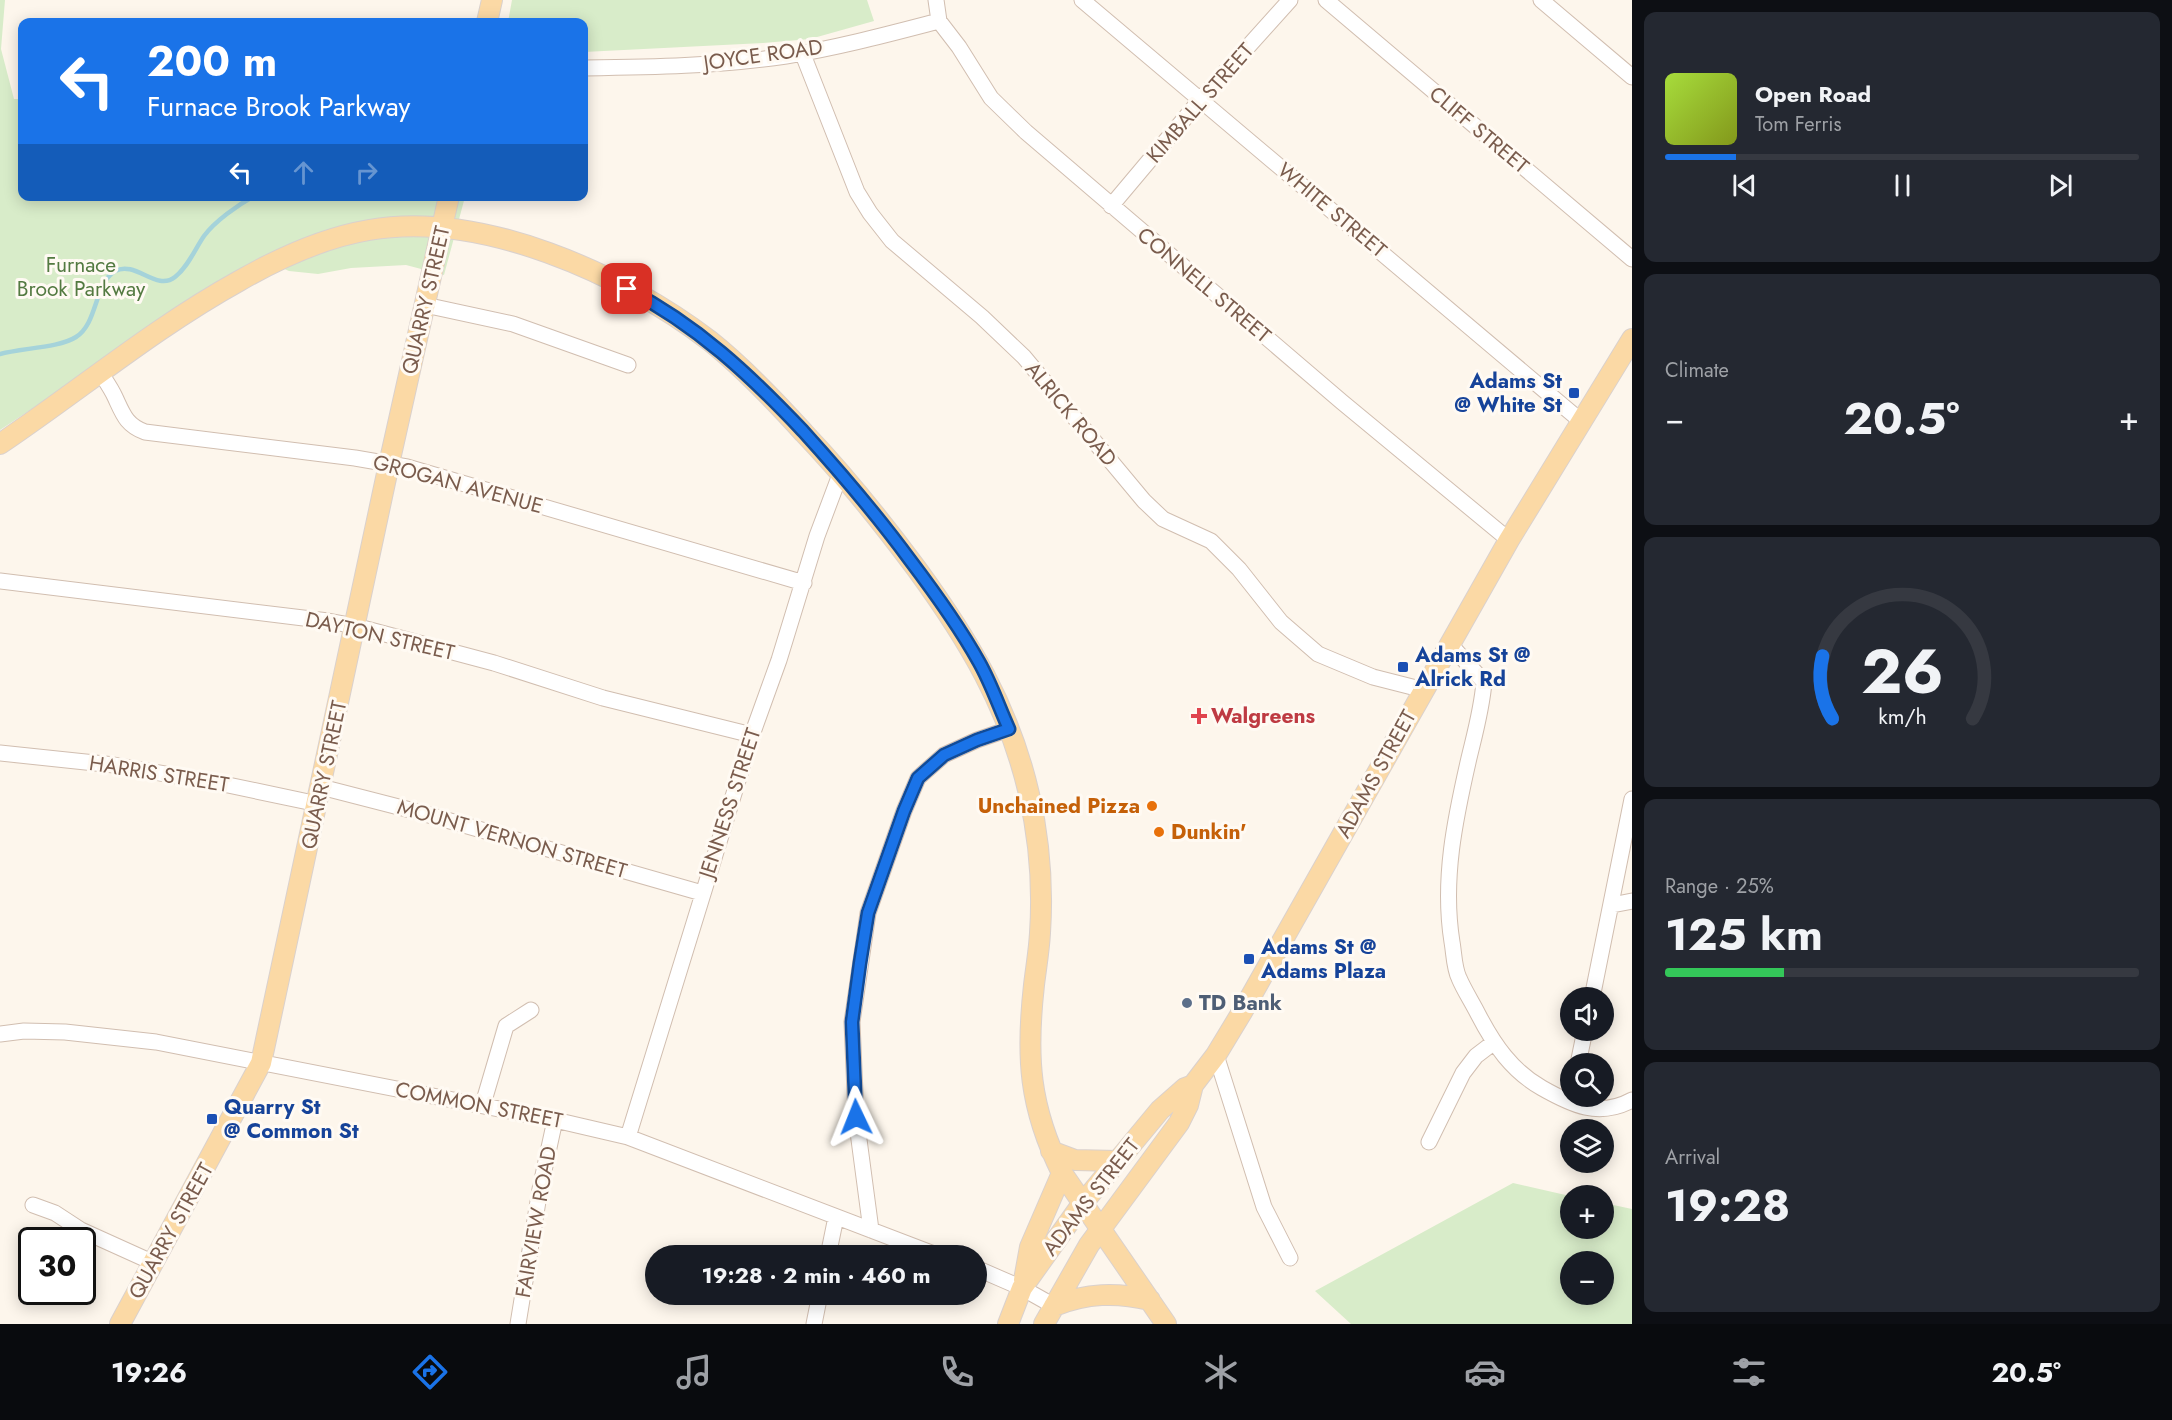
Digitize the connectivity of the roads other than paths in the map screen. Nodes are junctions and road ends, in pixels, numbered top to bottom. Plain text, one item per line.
1 (492, 0) edge
2 (936, 0) edge
3 (1082, 0) edge
4 (1290, 0) edge
5 (1326, 0) edge
6 (1541, 0) edge
7 (488, 18) edge
8 (939, 21) junction
9 (802, 52) junction
10 (588, 68) edge
11 (1632, 77) edge
12 (1202, 99) junction
13 (448, 201) edge
14 (1112, 206) junction
15 (442, 228) junction
16 (1632, 259) edge
17 (425, 305) junction
18 (1632, 339) edge
19 (628, 365) dead end
20 (100, 372) junction
21 (1582, 422) junction
22 (0, 444) edge
23 (389, 464) junction
24 (840, 472) junction
25 (1509, 540) junction
26 (0, 581) edge
27 (804, 583) junction
28 (355, 626) junction
29 (1449, 644) junction
30 (1424, 690) junction
31 (1009, 729) junction
32 (752, 735) junction
33 (0, 753) edge
34 (320, 796) junction
35 (1632, 799) edge
36 (702, 893) junction
37 (1632, 901) edge
38 (1612, 905) junction
39 (1594, 987) edge
40 (531, 1010) dead end
41 (0, 1034) edge
42 (1493, 1043) junction
43 (1216, 1055) junction
44 (261, 1063) junction
45 (1194, 1085) junction
46 (1560, 1095) edge
47 (1632, 1100) edge
48 (483, 1104) junction
49 (1593, 1107) edge
50 (1614, 1107) edge
51 (1614, 1107) edge
52 (555, 1120) junction
53 (628, 1137) junction
54 (1429, 1142) dead end
55 (1051, 1151) junction
56 (1117, 1161) junction
57 (1062, 1173) junction
58 (1082, 1204) junction
59 (33, 1205) dead end
60 (836, 1217) junction
61 (871, 1230) junction
62 (1100, 1231) junction
63 (830, 1245) edge
64 (910, 1245) edge
65 (1290, 1258) dead end
66 (154, 1263) junction
67 (987, 1273) edge
68 (1022, 1288) junction
69 (1150, 1300) junction
70 (818, 1305) edge
71 (1054, 1306) junction
72 (120, 1324) edge
73 (518, 1324) edge
74 (814, 1324) edge
75 (1008, 1324) edge
76 (1044, 1324) edge
77 (1166, 1324) edge

1 - 7 main road
2 - 8 street, CONNELL STREET
3 - 12 street, WHITE STREET
4 - 12 street, KIMBALL STREET
5 - 16 street, CLIFF STREET
6 - 11 street
8 - 9 street, JOYCE ROAD
8 - 14 street, CONNELL STREET
9 - 10 street, JOYCE ROAD
9 - 30 street, ALRICK ROAD
12 - 14 street, KIMBALL STREET
12 - 21 street, WHITE STREET
13 - 15 main road, QUARRY STREET
14 - 25 street, CONNELL STREET
15 - 17 main road, QUARRY STREET
15 - 20 main road
15 - 24 main road
17 - 19 street
17 - 23 main road, QUARRY STREET
18 - 21 main road, ADAMS STREET
20 - 22 main road
20 - 23 street, GROGAN AVENUE
21 - 25 main road, ADAMS STREET
23 - 27 street, GROGAN AVENUE
23 - 28 main road, QUARRY STREET
24 - 27 street, JENNESS STREET
24 - 31 main road
25 - 29 main road, ADAMS STREET
26 - 28 street, DAYTON STREET
27 - 32 street, JENNESS STREET
28 - 32 street, DAYTON STREET
28 - 34 main road, QUARRY STREET
29 - 30 main road, ADAMS STREET
29 - 42 street
30 - 43 main road, ADAMS STREET
31 - 55 main road
31 - 61 street
32 - 36 street, JENNESS STREET
33 - 34 street, HARRIS STREET
34 - 36 street, MOUNT VERNON STREET
34 - 44 main road, QUARRY STREET
35 - 38 street
36 - 53 street, JENNESS STREET
37 - 38 street
38 - 39 street
40 - 48 street
41 - 44 street, COMMON STREET
42 - 46 street
42 - 54 street
43 - 45 main road, ADAMS STREET
43 - 65 street
44 - 48 street, COMMON STREET
44 - 66 main road, QUARRY STREET
45 - 56 main road, ADAMS STREET
45 - 62 main road, ADAMS STREET
47 - 51 street
48 - 52 street, COMMON STREET
49 - 50 street
52 - 53 street, COMMON STREET
52 - 73 street, FAIRVIEW ROAD
53 - 60 street, COMMON STREET
55 - 56 main road
55 - 57 main road
56 - 58 main road, ADAMS STREET
57 - 58 main road
57 - 68 main road
58 - 62 main road
58 - 68 main road, ADAMS STREET
59 - 66 street
60 - 61 street, COMMON STREET
60 - 63 street
61 - 64 street, COMMON STREET
62 - 69 main road
62 - 71 main road, ADAMS STREET
66 - 72 main road, QUARRY STREET
67 - 68 street
68 - 71 street
68 - 75 main road, ADAMS STREET
69 - 71 main road
69 - 77 main road
70 - 74 street
71 - 76 main road, ADAMS STREET

